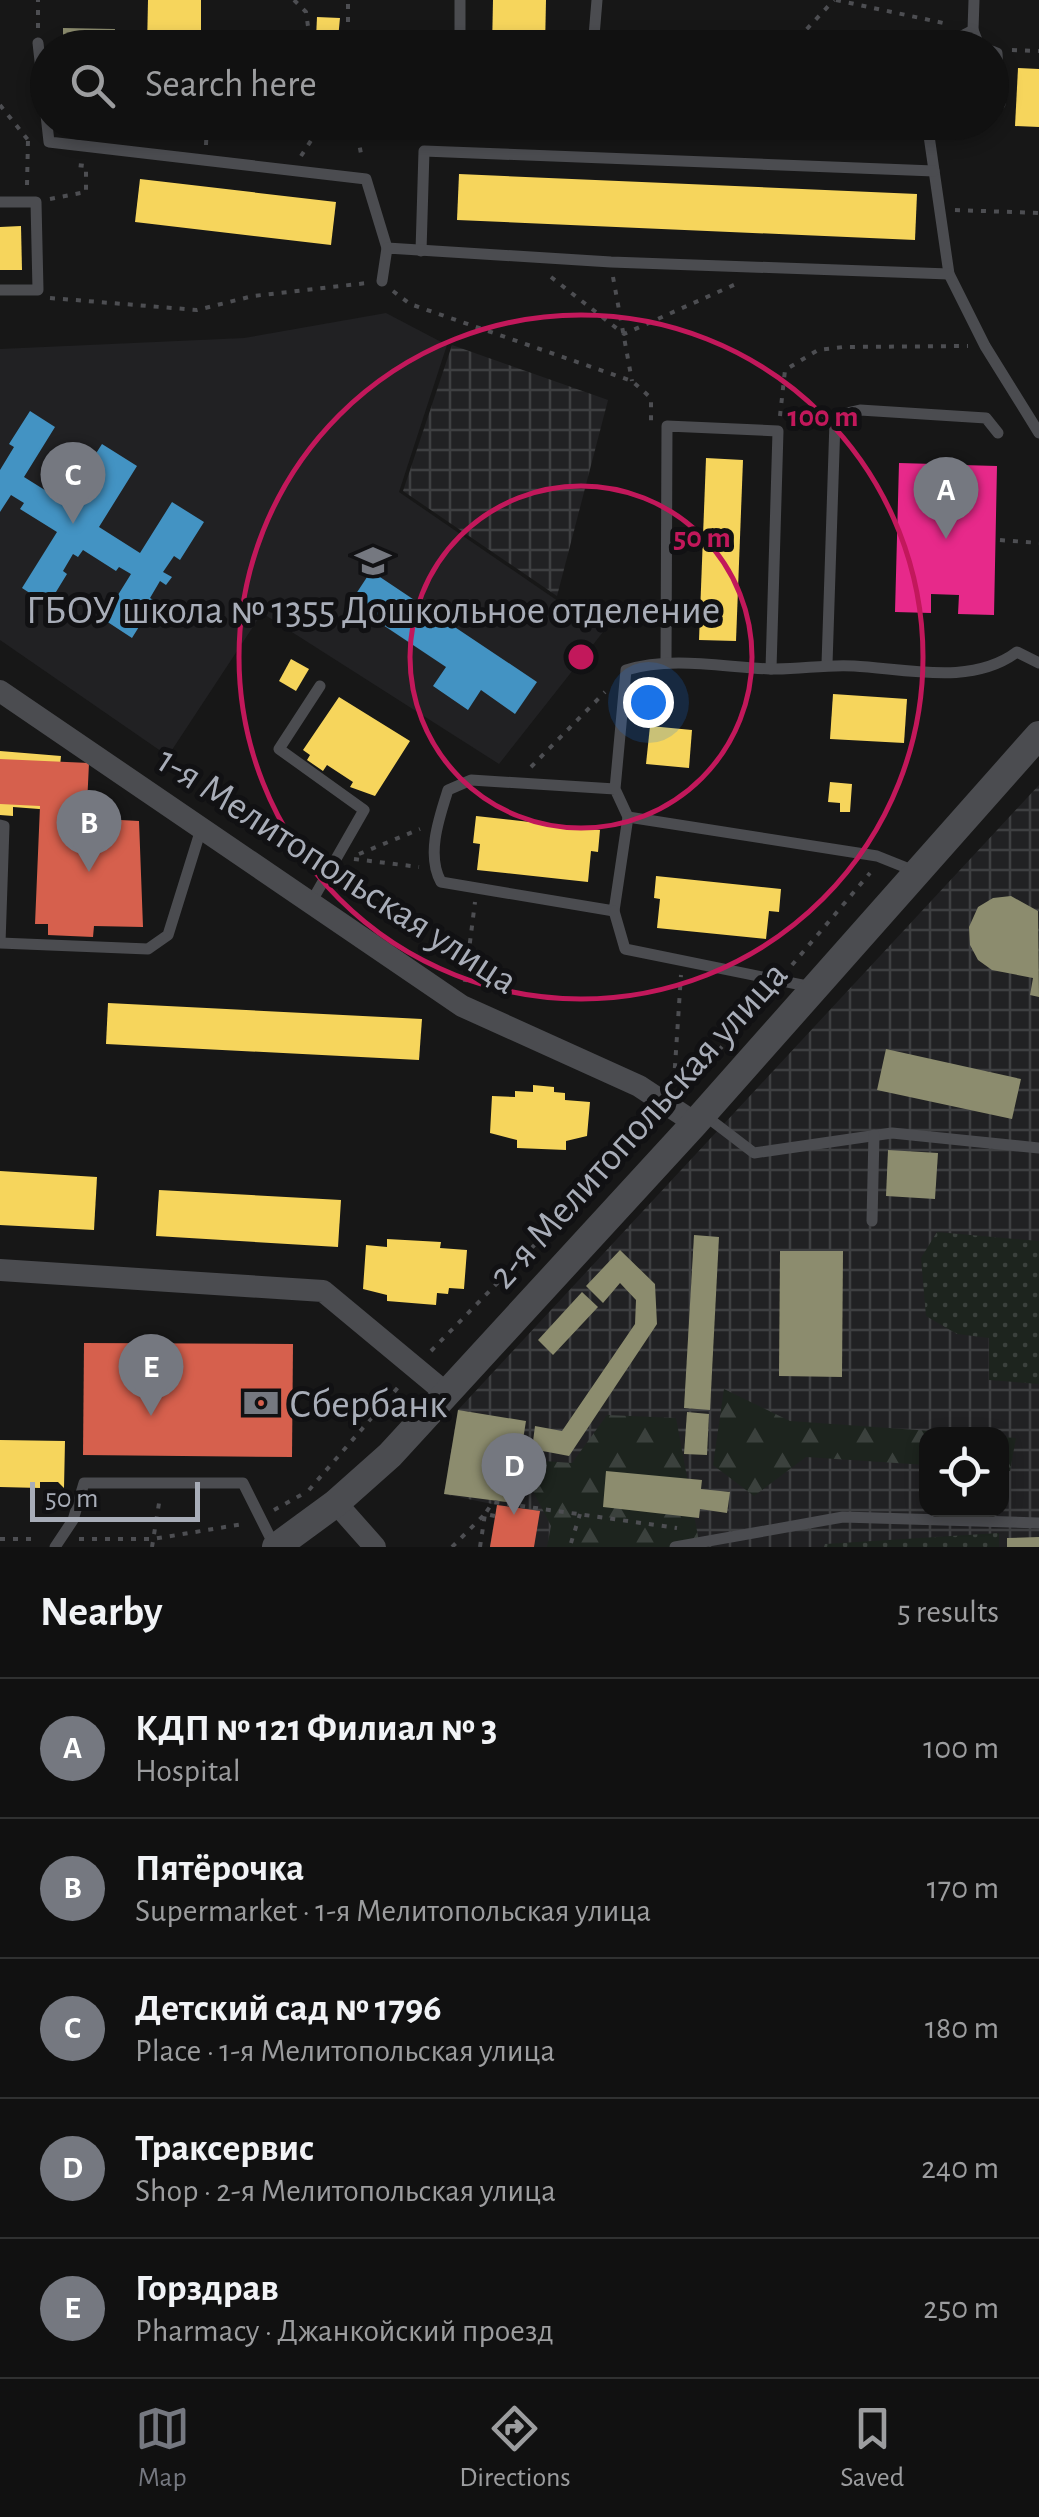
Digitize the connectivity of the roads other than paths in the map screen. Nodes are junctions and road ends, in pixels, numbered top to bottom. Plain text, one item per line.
1 (460, 0) edge
2 (597, 0) edge
3 (974, 0) edge
4 (460, 30) edge
5 (595, 30) edge
6 (973, 30) edge
7 (49, 140) edge
8 (930, 140) edge
9 (934, 172) junction
10 (0, 202) edge
11 (387, 248) junction
12 (420, 251) junction
13 (949, 274) junction
14 (382, 282) road end
15 (0, 290) edge
16 (998, 432) dead end
17 (1039, 433) edge
18 (1039, 662) edge
19 (666, 663) junction
20 (826, 664) junction
21 (771, 669) junction
22 (320, 686) dead end
23 (0, 692) edge
24 (1039, 735) edge
25 (615, 789) junction
26 (628, 818) junction
27 (0, 825) edge
28 (202, 826) junction
29 (917, 872) junction
30 (309, 906) junction
31 (614, 911) junction
32 (812, 987) junction
33 (699, 1118) junction
34 (874, 1135) junction
35 (1039, 1148) edge
36 (872, 1221) dead end
37 (0, 1270) edge
38 (447, 1394) junction
39 (336, 1503) junction
40 (1039, 1523) edge
41 (55, 1547) edge
42 (276, 1547) edge
43 (375, 1547) edge
44 (675, 1547) edge

1 - 4 lane
2 - 5 lane
3 - 6 lane
7 - 11 lane
8 - 9 lane
9 - 12 lane
9 - 13 lane
10 - 15 lane
11 - 12 lane
11 - 14 lane
12 - 13 lane
13 - 17 lane
16 - 20 lane
18 - 20 lane
19 - 21 lane
19 - 21 lane
19 - 25 lane
20 - 21 lane
22 - 30 lane
23 - 28 street, 1-я Мелитопольская улица
24 - 29 street, 2-я Мелитопольская улица
25 - 26 lane
25 - 31 lane
26 - 29 lane
26 - 31 lane
27 - 28 lane
28 - 30 street, 1-я Мелитопольская улица
29 - 32 street, 2-я Мелитопольская улица
30 - 33 street, 1-я Мелитопольская улица
31 - 32 lane
32 - 33 street, 2-я Мелитопольская улица
33 - 34 lane
33 - 38 street, 2-я Мелитопольская улица
34 - 35 lane
34 - 36 lane
37 - 38 street
38 - 39 street, 2-я Мелитопольская улица
39 - 42 street, 2-я Мелитопольская улица
39 - 43 street
40 - 44 lane
41 - 42 lane

